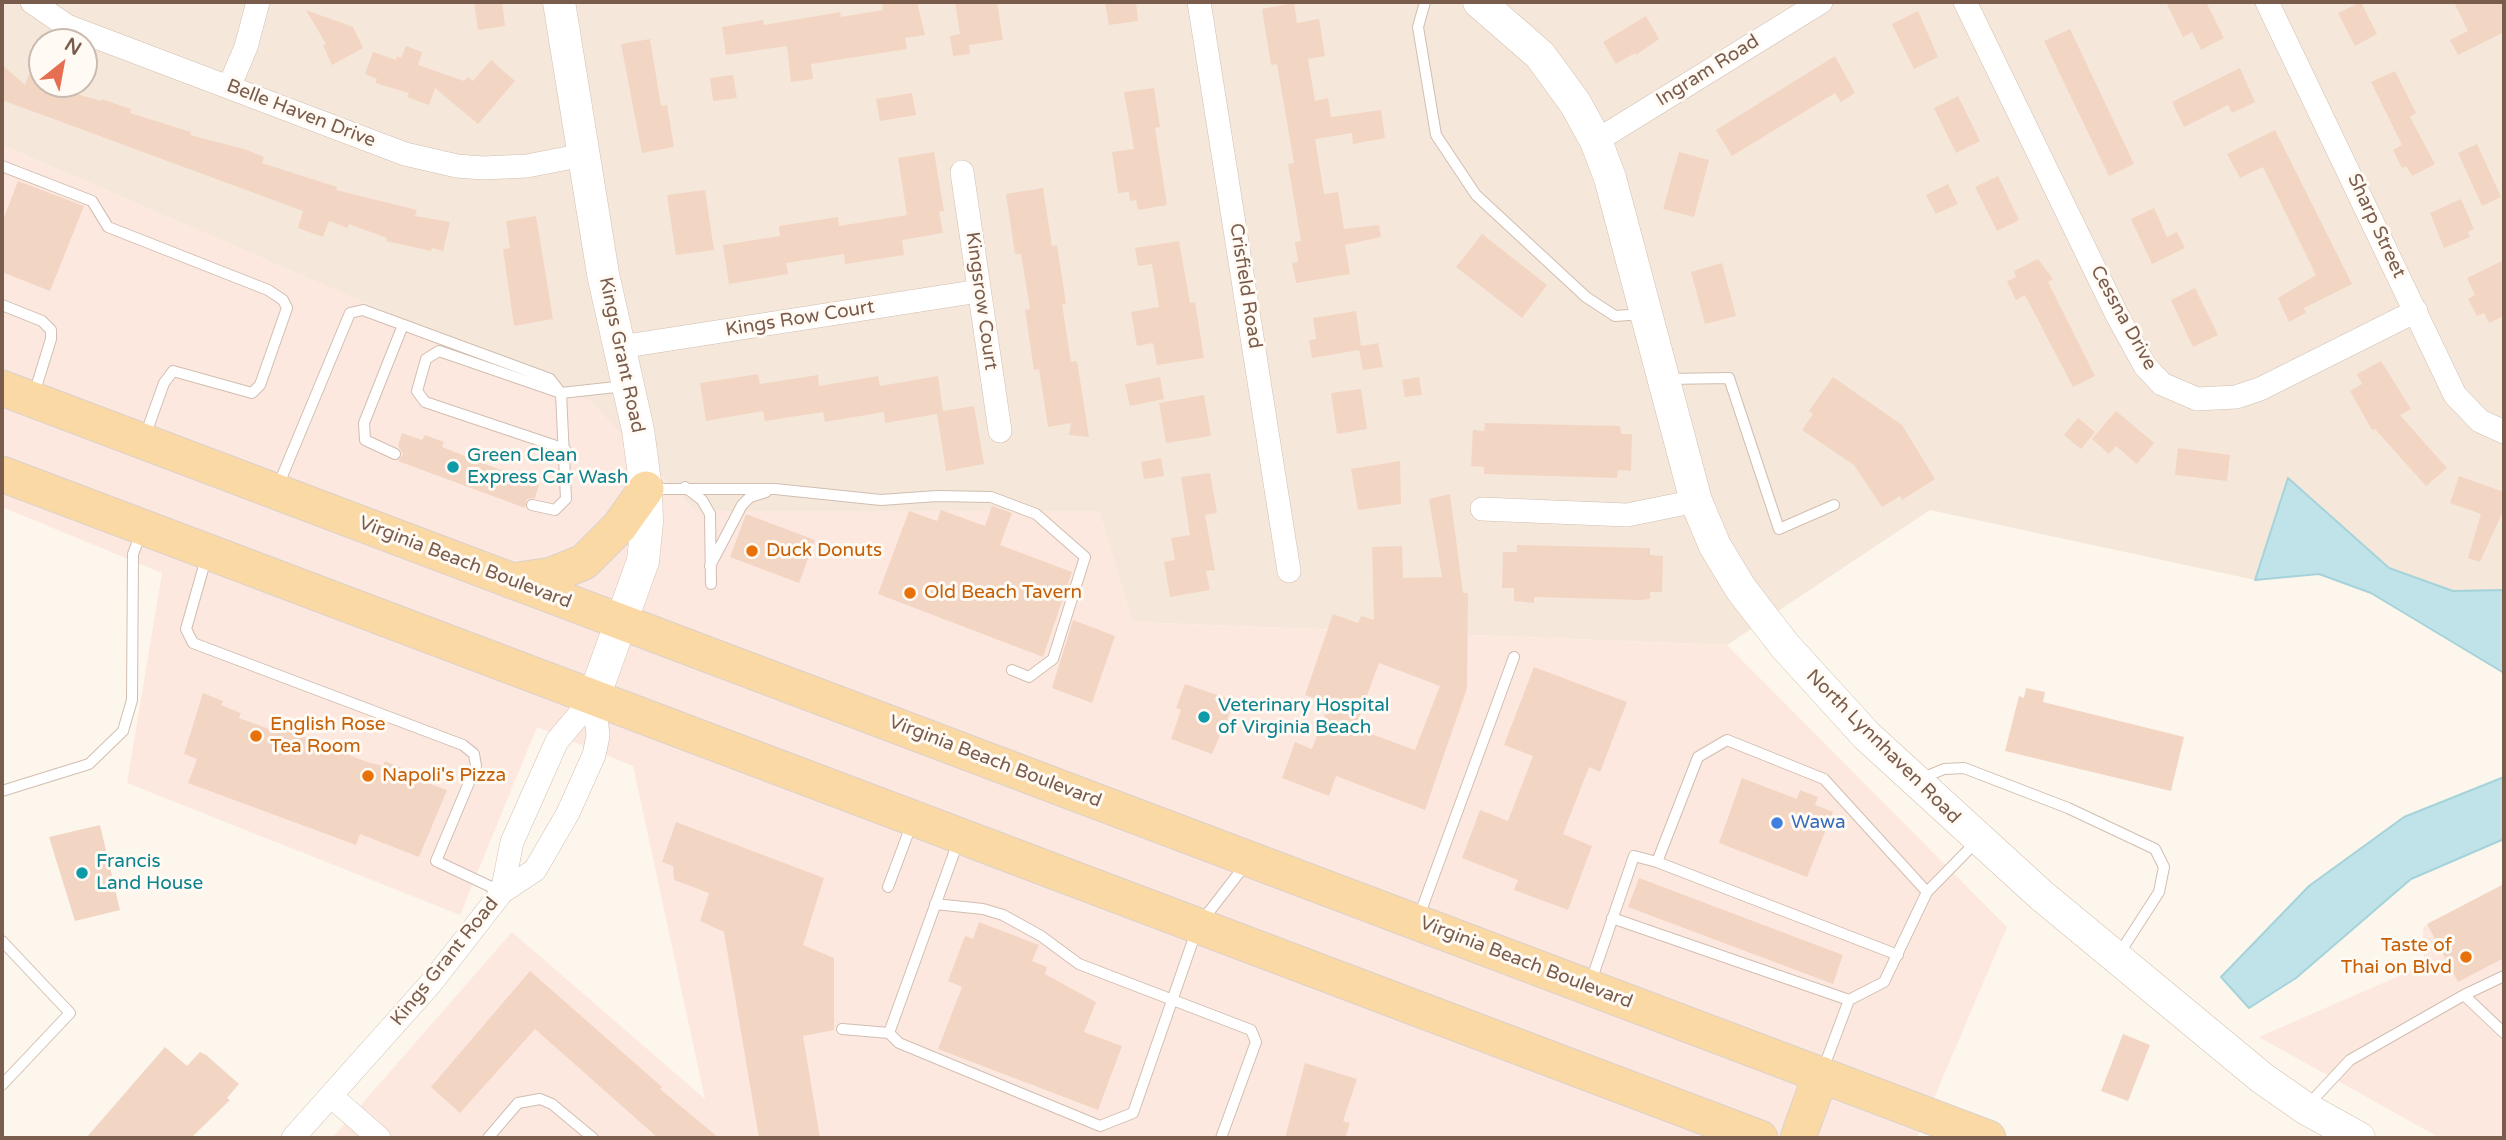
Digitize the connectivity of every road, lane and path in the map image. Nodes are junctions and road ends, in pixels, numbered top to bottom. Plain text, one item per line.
1 (32, 2) edge
2 (258, 2) edge
3 (559, 2) edge
4 (1199, 2) edge
5 (1425, 2) edge
6 (1479, 2) edge
7 (1821, 2) edge
8 (1965, 2) edge
9 (2267, 2) edge
10 (229, 87) junction
11 (1596, 141) junction
12 (583, 155) junction
13 (2, 166) edge
14 (961, 172) dead end
15 (979, 291) junction
16 (2, 305) edge
17 (2416, 311) junction
18 (1647, 314) junction
19 (403, 325) junction
20 (620, 347) junction
21 (1664, 379) junction
22 (629, 386) junction
23 (561, 393) junction
24 (17, 394) edge
25 (1000, 431) dead end
26 (2504, 432) edge
27 (142, 442) junction
28 (565, 449) junction
29 (395, 454) dead end
30 (2, 474) edge
31 (685, 487) junction
32 (646, 489) junction
33 (775, 489) junction
34 (275, 492) junction
35 (1696, 501) junction
36 (533, 505) dead end
37 (1834, 505) dead end
38 (1482, 509) dead end
39 (143, 528) junction
40 (208, 552) junction
41 (710, 566) junction
42 (1289, 571) dead end
43 (511, 581) junction
44 (711, 584) dead end
45 (623, 622) junction
46 (1514, 657) dead end
47 (1012, 670) dead end
48 (594, 697) junction
49 (1914, 781) junction
50 (2, 791) edge
51 (913, 820) junction
52 (959, 838) junction
53 (1978, 840) junction
54 (1250, 859) junction
55 (1657, 862) junction
56 (888, 887) dead end
57 (502, 892) junction
58 (1927, 892) junction
59 (935, 904) junction
60 (1612, 918) junction
61 (1418, 922) junction
62 (1198, 926) junction
63 (2, 941) edge
64 (1898, 955) junction
65 (2116, 958) junction
66 (2504, 976) edge
67 (1589, 987) junction
68 (2463, 995) junction
69 (1172, 999) junction
70 (1849, 1000) junction
71 (842, 1029) dead end
72 (889, 1032) junction
73 (2504, 1033) edge
74 (1821, 1074) junction
75 (2, 1085) edge
76 (331, 1096) junction
77 (2305, 1108) junction
78 (491, 1137) edge
79 (293, 1138) edge
80 (379, 1138) edge
81 (593, 1138) edge
82 (1221, 1138) edge
83 (1759, 1138) edge
84 (1798, 1138) edge
85 (1988, 1138) edge
86 (2359, 1138) edge

1 - 10 street, Belle Haven Drive
2 - 10 street
3 - 12 street, Kings Grant Road
4 - 42 street, Crisfield Road
5 - 18 lane
6 - 11 street, North Lynnhaven Road
7 - 11 street, Ingram Road
8 - 17 street, Cessna Drive
9 - 17 street, Sharp Street
10 - 12 street, Belle Haven Drive
11 - 18 street, North Lynnhaven Road
12 - 20 street, Kings Grant Road
13 - 27 lane
14 - 15 street, Kingsrow Court
15 - 20 street, Kings Row Court
15 - 25 street, Kingsrow Court
16 - 24 lane
17 - 26 street, Sharp Street
18 - 21 street, North Lynnhaven Road
19 - 23 lane
19 - 29 lane
19 - 34 lane
20 - 22 street, Kings Grant Road
21 - 35 street, North Lynnhaven Road
21 - 37 lane
22 - 23 lane
22 - 32 street, Kings Grant Road
23 - 28 lane
23 - 28 lane
24 - 27 main road, Virginia Beach Boulevard
27 - 34 main road, Virginia Beach Boulevard
28 - 36 lane
30 - 39 main road
31 - 32 lane
31 - 33 lane
31 - 41 lane
32 - 43 main road
32 - 45 street, Kings Grant Road
33 - 41 lane
33 - 47 lane
34 - 43 main road, Virginia Beach Boulevard
35 - 38 street
35 - 49 street, North Lynnhaven Road
39 - 40 main road
39 - 50 lane
40 - 48 main road
40 - 57 lane
41 - 44 lane
43 - 45 main road, Virginia Beach Boulevard
45 - 48 street, Kings Grant Road
45 - 54 main road, Virginia Beach Boulevard
46 - 61 lane
48 - 51 main road
48 - 57 street
48 - 57 street, Kings Grant Road
49 - 53 street, North Lynnhaven Road
49 - 65 lane
51 - 52 main road
51 - 56 lane
52 - 59 lane
52 - 62 main road
53 - 58 lane
53 - 65 street, North Lynnhaven Road
54 - 61 main road, Virginia Beach Boulevard
54 - 62 lane
55 - 58 lane
55 - 60 lane
55 - 64 lane
57 - 76 street, Kings Grant Road
58 - 64 lane
59 - 69 lane
59 - 72 lane
60 - 67 lane
60 - 70 lane
61 - 67 main road, Virginia Beach Boulevard
62 - 69 lane
62 - 83 main road
63 - 75 lane
64 - 70 lane
65 - 77 street, North Lynnhaven Road
66 - 68 lane
67 - 74 main road, Virginia Beach Boulevard
68 - 73 lane
68 - 77 lane
69 - 72 lane
69 - 82 lane
70 - 74 lane
71 - 72 lane
74 - 84 main road
74 - 85 main road, Virginia Beach Boulevard
76 - 79 street, Kings Grant Road
76 - 80 street
77 - 86 street, North Lynnhaven Road
78 - 81 lane

